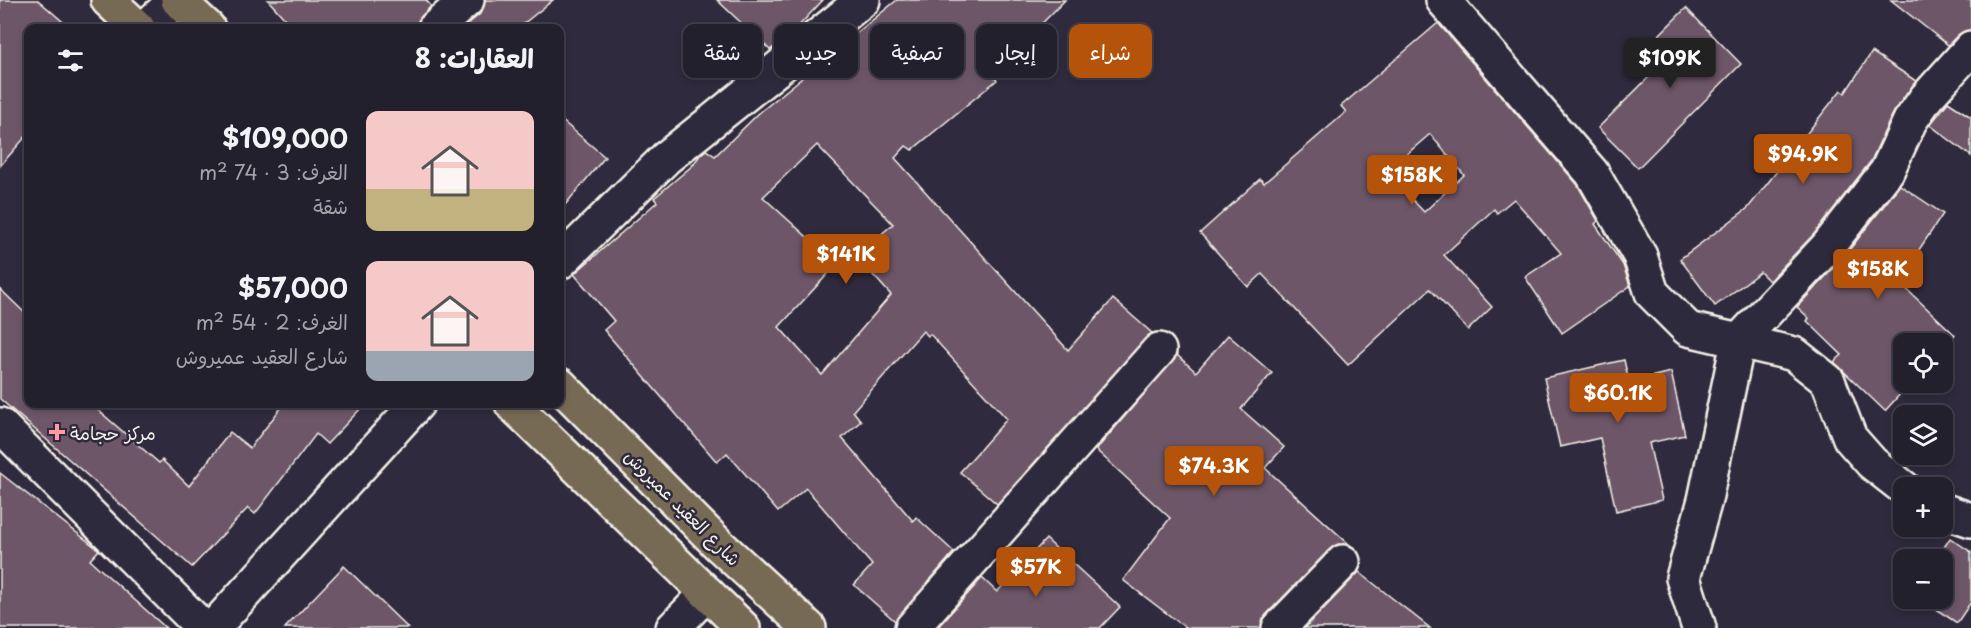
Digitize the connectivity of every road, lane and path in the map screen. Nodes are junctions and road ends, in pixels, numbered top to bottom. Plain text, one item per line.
1 (108, 0) edge
2 (177, 0) edge
3 (467, 0) edge
4 (863, 0) edge
5 (1443, 0) edge
6 (134, 24) edge
7 (150, 24) edge
8 (203, 24) edge
9 (440, 24) edge
10 (1971, 48) edge
11 (564, 258) edge
12 (1738, 342) junction
13 (1159, 350) dead end
14 (564, 389) edge
15 (413, 408) edge
16 (516, 408) edge
17 (0, 425) edge
18 (1893, 479) edge
19 (1953, 514) edge
20 (1971, 520) edge
21 (1344, 562) dead end
22 (707, 593) junction
23 (203, 628) edge
24 (213, 628) edge
25 (673, 628) edge
26 (743, 628) edge
27 (808, 628) edge
28 (912, 628) edge
29 (1279, 628) edge
30 (1699, 628) edge

1 - 6 main road
2 - 7 street
2 - 8 main road
3 - 9 street
4 - 11 street
5 - 12 street
10 - 12 street
12 - 18 street
12 - 30 street
13 - 28 street
14 - 27 main road, شارع العقيد عميروش
15 - 24 street
16 - 22 main road
17 - 23 street
19 - 20 street
21 - 29 street
22 - 25 street
22 - 26 main road

